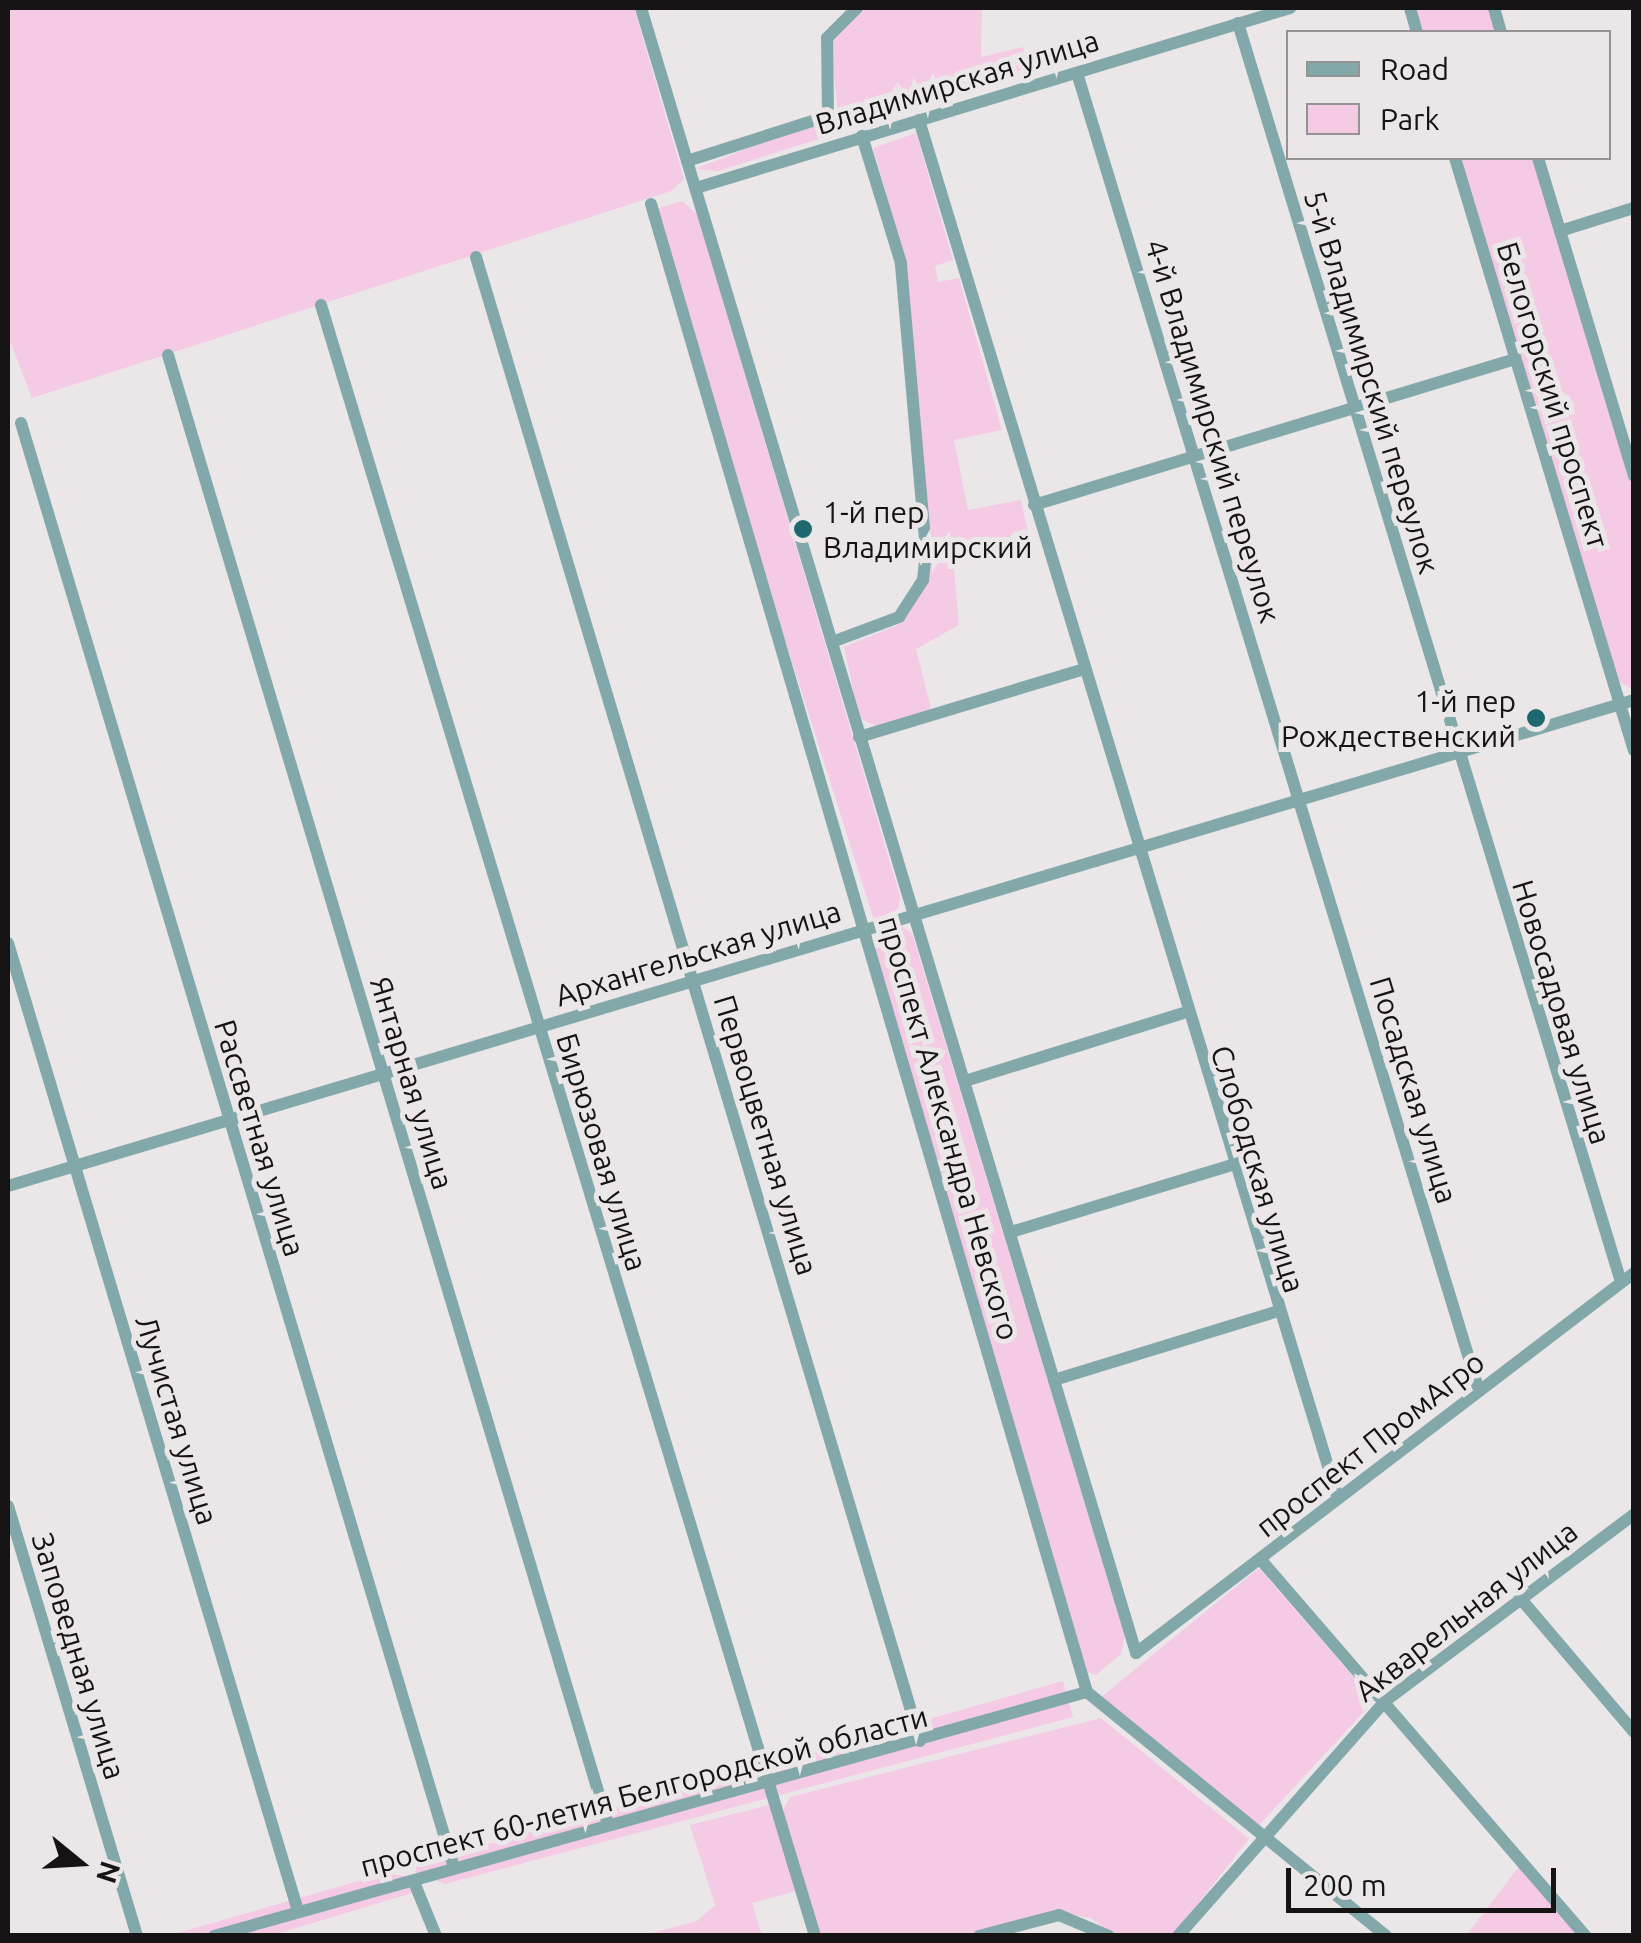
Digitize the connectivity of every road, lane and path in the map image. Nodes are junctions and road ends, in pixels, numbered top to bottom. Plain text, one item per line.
1 (640, 8) edge
2 (857, 8) edge
3 (1290, 8) edge
4 (1238, 23) junction
5 (1077, 73) junction
6 (919, 120) junction
7 (862, 136) junction
8 (1456, 160) edge
9 (1539, 160) edge
10 (687, 161) junction
11 (696, 188) junction
12 (651, 204) dead end
13 (1634, 208) edge
14 (1560, 231) junction
15 (476, 257) dead end
16 (322, 305) dead end
17 (168, 355) dead end
18 (1515, 360) junction
19 (1354, 410) junction
20 (21, 423) dead end
21 (1194, 458) junction
22 (1634, 476) edge
23 (1034, 504) junction
24 (832, 642) junction
25 (1080, 670) junction
26 (1634, 700) edge
27 (1619, 704) junction
28 (859, 736) junction
29 (1634, 751) edge
30 (1458, 756) junction
31 (1301, 804) junction
32 (1136, 852) junction
33 (913, 917) junction
34 (864, 929) junction
35 (8, 944) edge
36 (693, 980) junction
37 (1183, 1013) junction
38 (538, 1027) junction
39 (382, 1073) junction
40 (965, 1081) junction
41 (229, 1119) junction
42 (1231, 1165) junction
43 (74, 1166) junction
44 (8, 1186) edge
45 (1011, 1232) junction
46 (1634, 1272) edge
47 (1621, 1282) junction
48 (1276, 1312) junction
49 (1054, 1380) junction
50 (1479, 1391) junction
51 (1338, 1498) junction
52 (8, 1506) edge
53 (1634, 1514) edge
54 (1262, 1560) junction
55 (1520, 1598) junction
56 (1136, 1654) joint
57 (1086, 1692) junction
58 (1384, 1702) junction
59 (1634, 1732) edge
60 (920, 1740) junction
61 (766, 1784) junction
62 (608, 1824) junction
63 (1261, 1836) junction
64 (454, 1868) junction
65 (414, 1882) junction
66 (298, 1911) junction
67 (137, 1936) edge
68 (214, 1936) edge
69 (436, 1936) edge
70 (815, 1936) edge
71 (980, 1936) edge
72 (1109, 1936) edge
73 (1178, 1936) edge
74 (1386, 1936) edge
75 (1586, 1936) edge

1 - 10 street, проспект Александра Невского
2 - 10 street
3 - 4 street, Владимирская улица
4 - 5 street, Владимирская улица
4 - 19 street, 5-й Владимирский переулок
5 - 6 street, Владимирская улица
5 - 21 street, 4-й Владимирский переулок
6 - 7 street, Владимирская улица
6 - 23 street, Слободская улица
7 - 11 street, Владимирская улица
7 - 24 street
8 - 18 street, Белогорский проспект
9 - 14 street, Белогорский проспект
10 - 11 street, проспект Александра Невского
11 - 24 street, проспект Александра Невского
12 - 34 street, проспект Александра Невского
13 - 14 street
14 - 22 street, Белогорский проспект
15 - 36 street, Первоцветная улица
16 - 38 street, Бирюзовая улица
17 - 39 street, Янтарная улица
18 - 19 street
18 - 27 street, Белогорский проспект
19 - 21 street
19 - 30 street, 5-й Владимирский переулок
20 - 41 street, Рассветная улица
21 - 23 street
21 - 31 street, 4-й Владимирский переулок
23 - 25 street, Слободская улица
24 - 28 street, проспект Александра Невского
25 - 28 street
25 - 32 street, Слободская улица
26 - 27 street, Архангельская улица
27 - 29 street, Белогорский проспект
27 - 30 street, Архангельская улица
28 - 33 street, проспект Александра Невского
30 - 31 street, Архангельская улица
30 - 47 street, Новосадовая улица
31 - 32 street, Архангельская улица
31 - 50 street, Посадская улица
32 - 33 street, Архангельская улица
32 - 37 street, Слободская улица
33 - 34 street, Архангельская улица
33 - 40 street, проспект Александра Невского
34 - 36 street, Архангельская улица
34 - 57 street, проспект Александра Невского
35 - 43 street, Лучистая улица
36 - 38 street, Архангельская улица
36 - 60 street, Первоцветная улица
37 - 40 street
37 - 42 street, Слободская улица
38 - 39 street, Архангельская улица
38 - 61 street, Бирюзовая улица
39 - 41 street, Архангельская улица
39 - 62 street, Янтарная улица
40 - 45 street, проспект Александра Невского
41 - 43 street, Архангельская улица
41 - 64 street, Рассветная улица
42 - 45 street
42 - 48 street, Слободская улица
43 - 44 street, Архангельская улица
43 - 66 street, Лучистая улица
45 - 49 street, проспект Александра Невского
46 - 47 street, проспект ПромАгро
47 - 50 street, проспект ПромАгро
48 - 49 street
48 - 51 street, Слободская улица
49 - 56 street, проспект Александра Невского
50 - 51 street, проспект ПромАгро
51 - 54 street, проспект ПромАгро
52 - 67 street, Заповедная улица
53 - 55 street, Акварельная улица
54 - 56 street, проспект ПромАгро
54 - 58 street
55 - 58 street, Акварельная улица
55 - 59 street
57 - 60 street, проспект 60-летия Белгородской области
57 - 63 street
58 - 63 street, Акварельная улица
58 - 75 street
60 - 61 street, проспект 60-летия Белгородской области
61 - 62 street, проспект 60-летия Белгородской области
61 - 70 street, Бирюзовая улица
62 - 64 street, проспект 60-летия Белгородской области
63 - 73 street, Акварельная улица
63 - 74 street
64 - 65 street, проспект 60-летия Белгородской области
65 - 66 street, проспект 60-летия Белгородской области
65 - 69 street
66 - 68 street, проспект 60-летия Белгородской области
71 - 72 street

